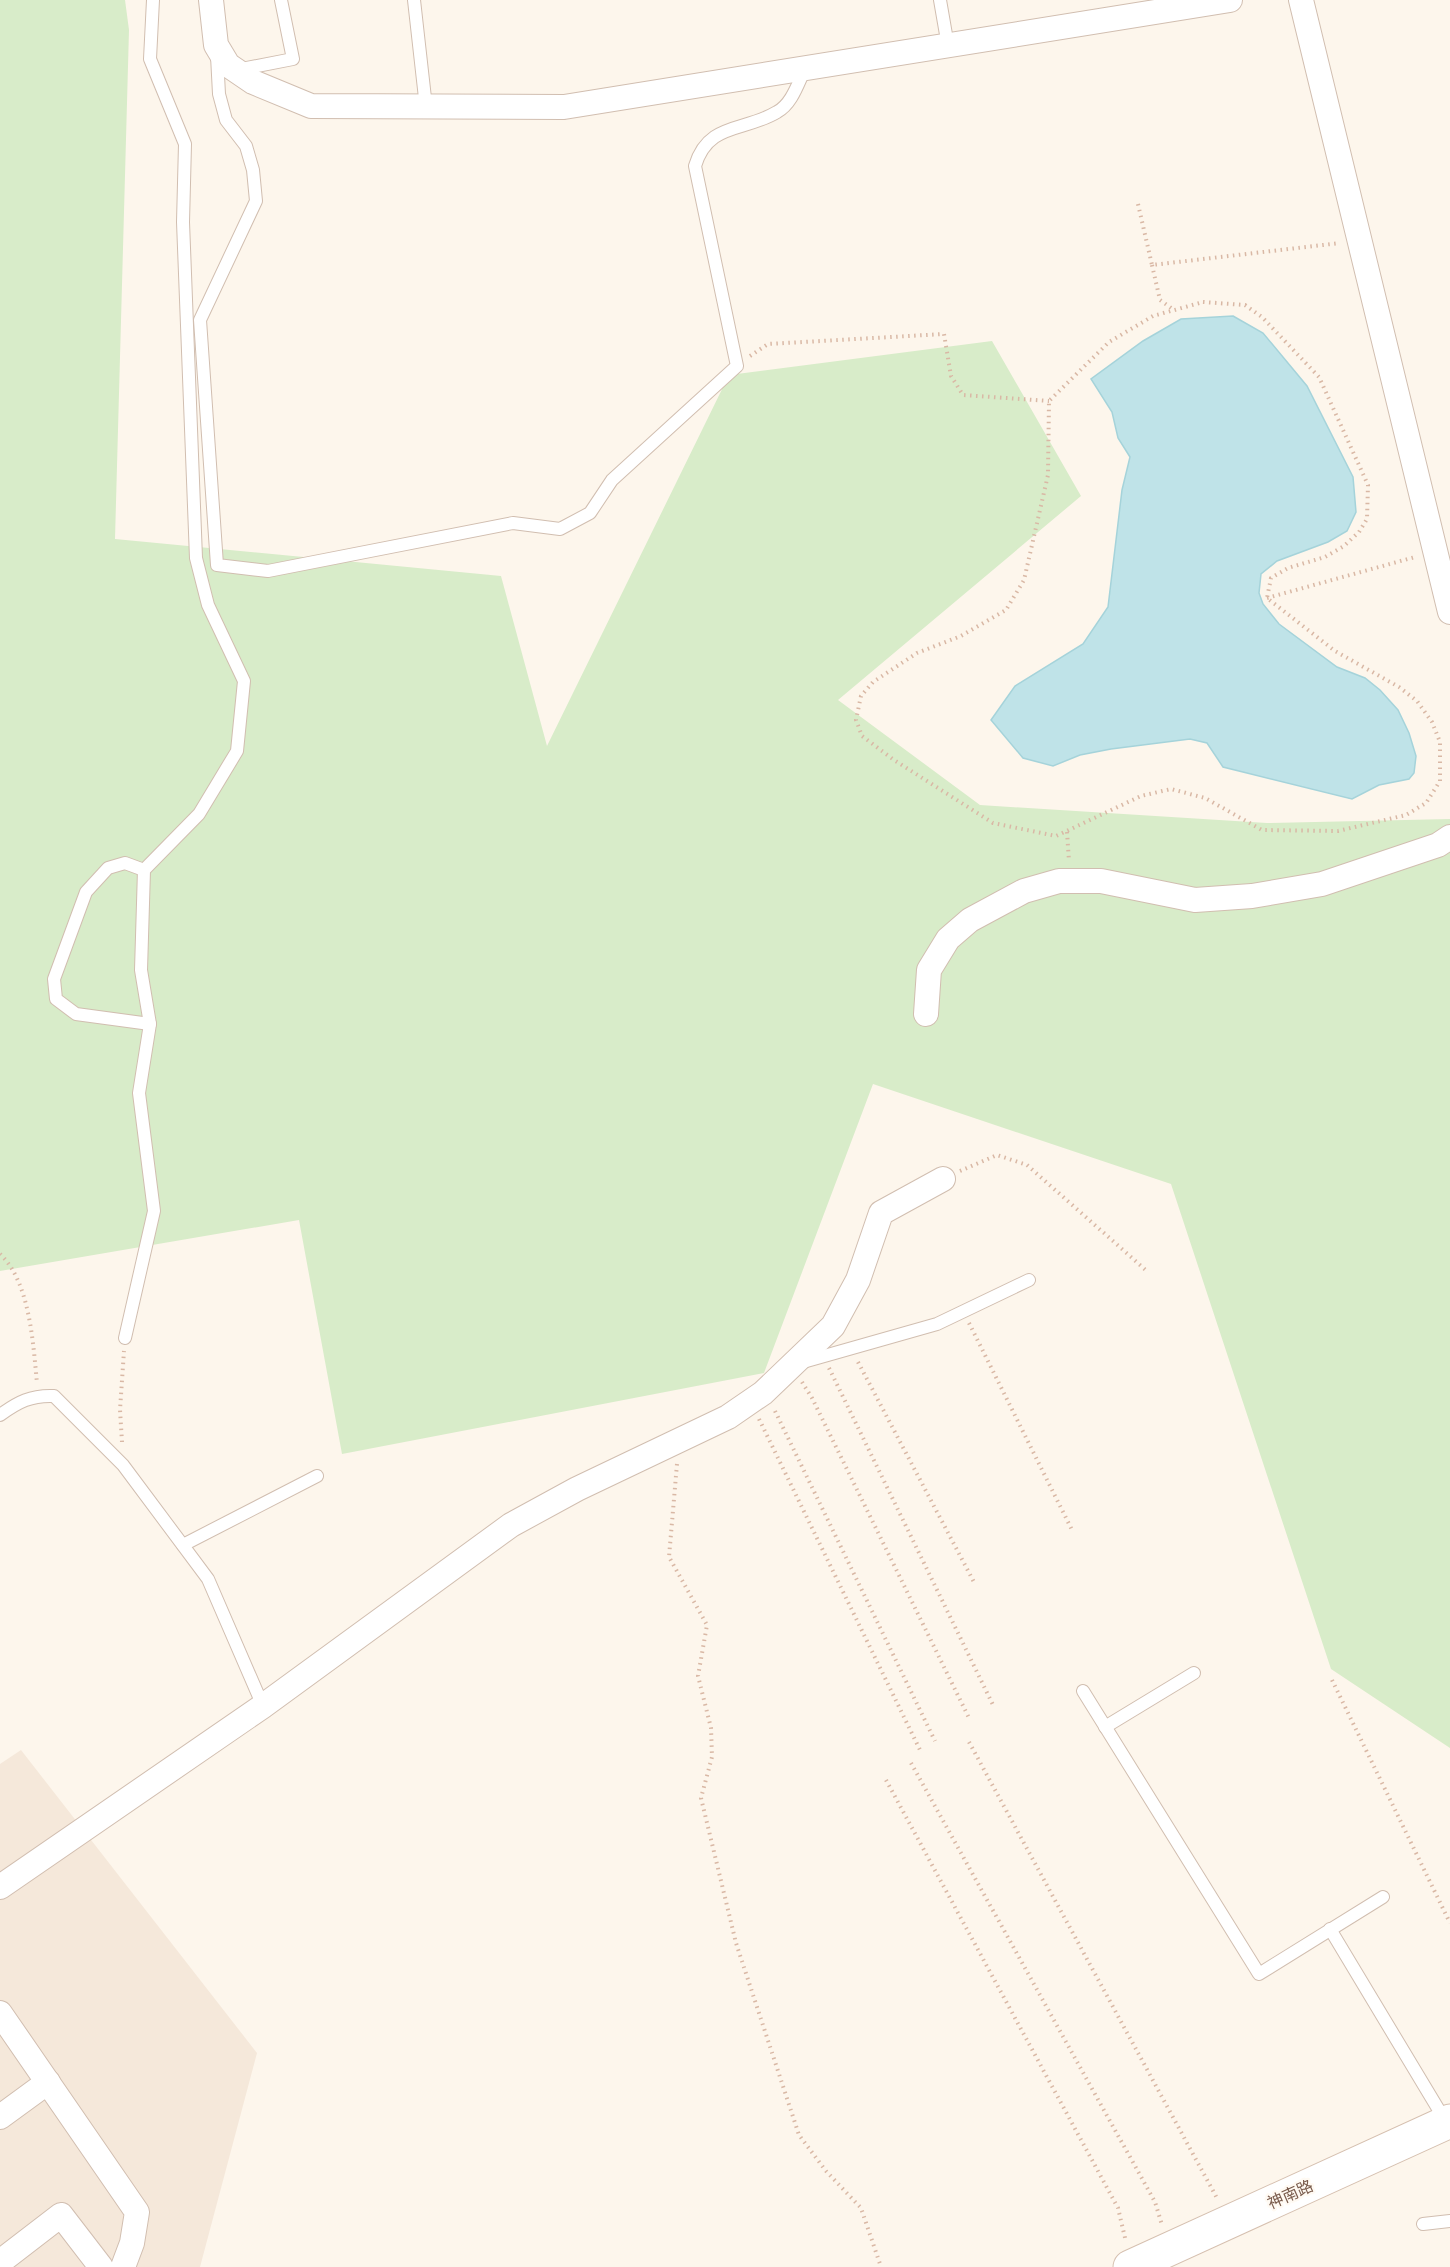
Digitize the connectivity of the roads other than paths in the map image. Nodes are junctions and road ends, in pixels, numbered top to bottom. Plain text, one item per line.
1 (153, 0) edge
2 (211, 0) edge
3 (282, 0) edge
4 (414, 0) edge
5 (940, 0) edge
6 (1230, 0) edge
7 (1301, 0) edge
8 (216, 45) junction
9 (948, 46) junction
10 (805, 69) junction
11 (235, 70) junction
12 (426, 107) junction
13 (1442, 562) edge
14 (1450, 612) edge
15 (1450, 837) edge
16 (144, 870) junction
17 (926, 1014) dead end
18 (150, 1024) junction
19 (943, 1179) road end
20 (1029, 1280) dead end
21 (125, 1338) road end
22 (791, 1368) junction
23 (0, 1414) edge
24 (317, 1476) dead end
25 (183, 1545) junction
26 (1194, 1673) dead end
27 (1083, 1691) dead end
28 (263, 1706) junction
29 (1105, 1726) junction
30 (0, 1887) edge
31 (1383, 1897) dead end
32 (1330, 1929) junction
33 (0, 2013) edge
34 (48, 2082) junction
35 (0, 2117) edge
36 (1448, 2122) edge
37 (1450, 2221) edge
38 (1423, 2224) dead end
39 (1149, 2261) edge
40 (0, 2262) edge
41 (101, 2267) edge
42 (123, 2267) edge

1 - 16 lane
2 - 8 street
3 - 11 lane
4 - 12 lane
5 - 9 lane
6 - 9 street
7 - 13 street
8 - 10 lane
8 - 11 street
9 - 10 street
10 - 12 street
11 - 12 street
13 - 14 street
15 - 17 street
16 - 18 lane
16 - 18 lane
18 - 21 lane
19 - 22 street
20 - 22 lane
22 - 28 street
23 - 25 lane
24 - 25 lane
25 - 28 lane
26 - 29 lane
27 - 29 lane
28 - 30 street
29 - 32 lane
31 - 32 lane
32 - 36 lane
33 - 34 street
34 - 35 street
34 - 42 street
36 - 39 street, 神南路
37 - 38 lane
40 - 41 street

